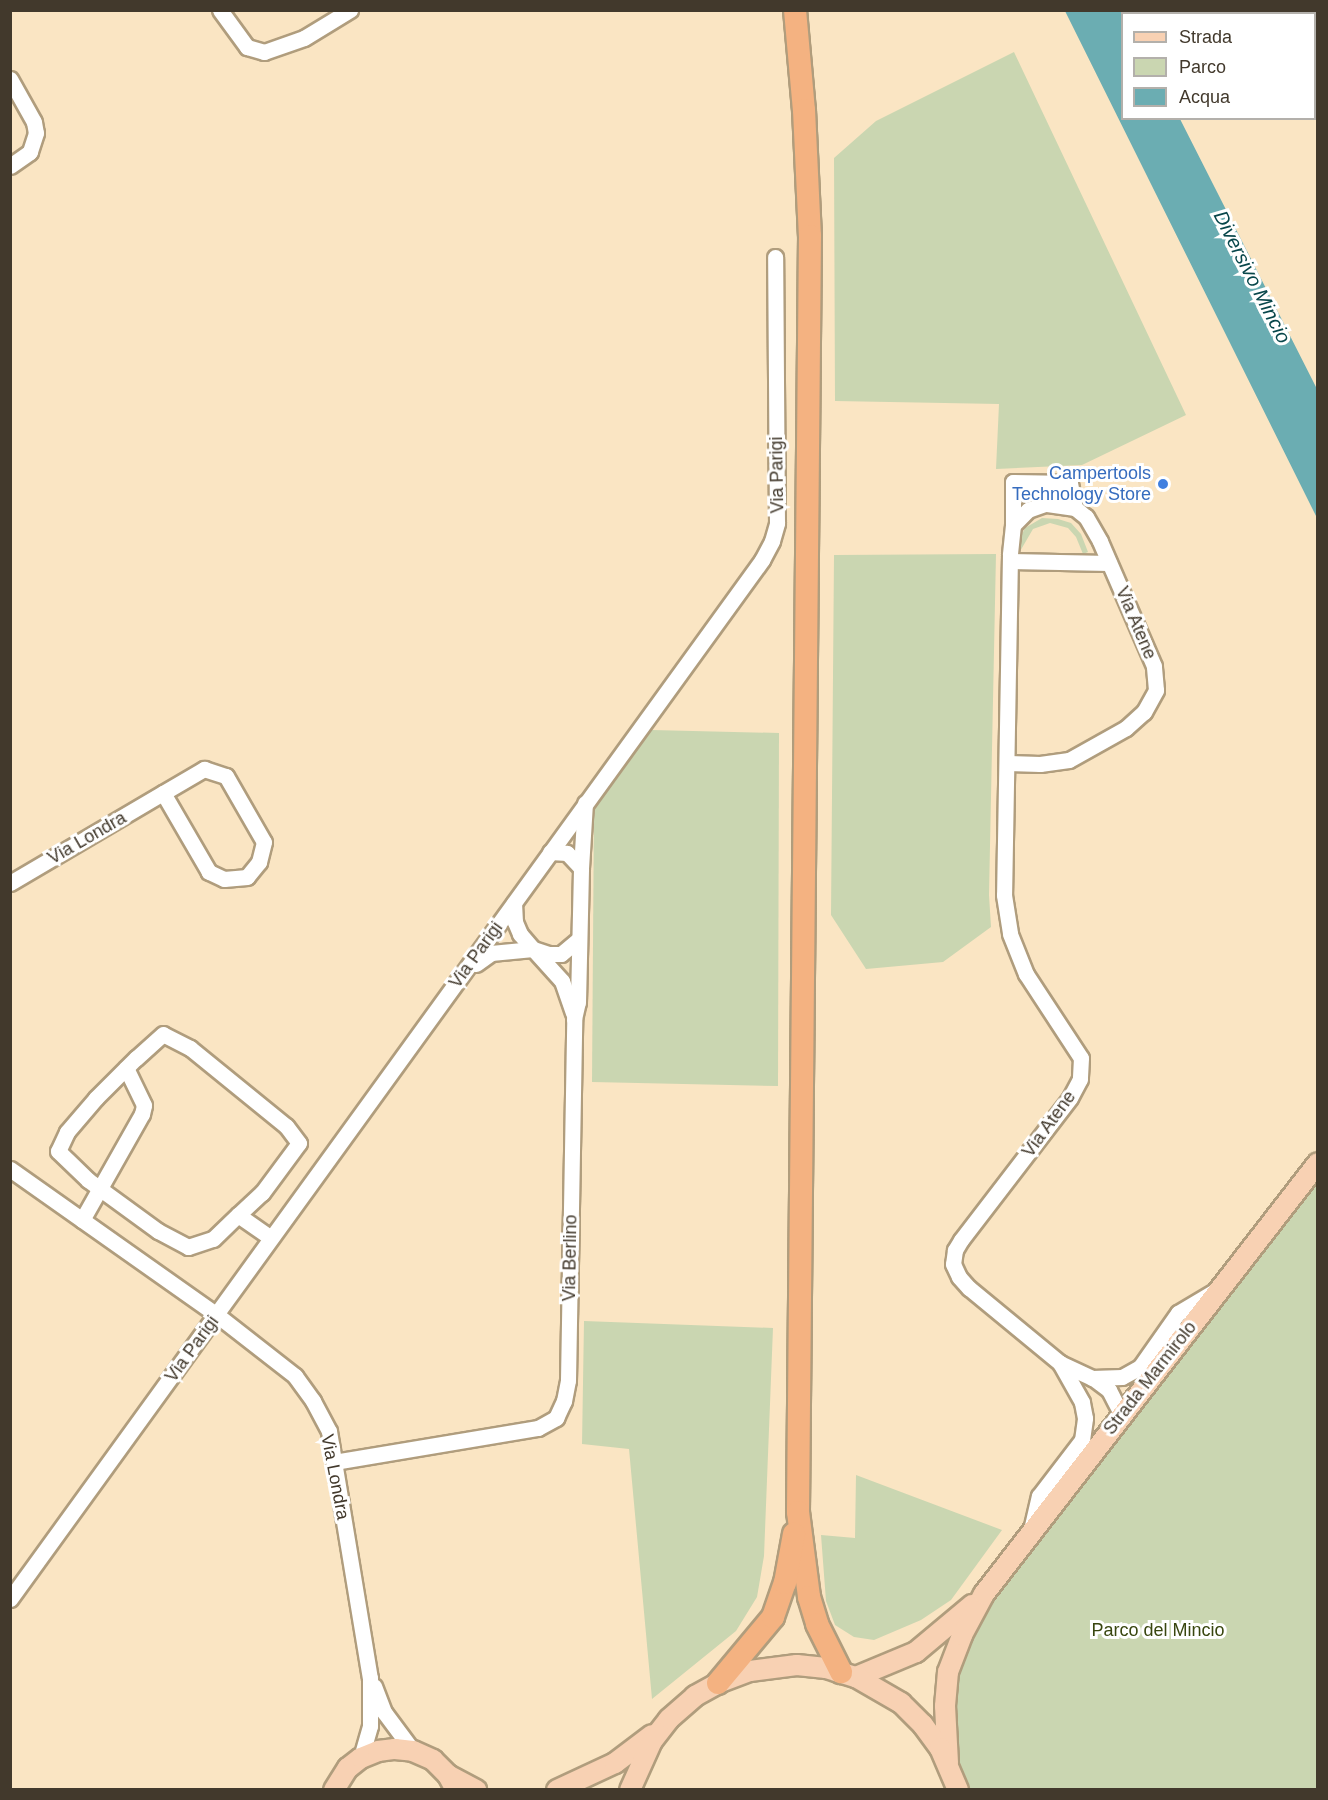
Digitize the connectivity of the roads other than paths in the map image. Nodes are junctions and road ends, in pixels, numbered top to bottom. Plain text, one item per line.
1 (220, 10) edge
2 (350, 10) edge
3 (795, 10) edge
4 (10, 80) edge
5 (10, 166) edge
6 (775, 256) dead end
7 (1075, 508) junction
8 (1013, 525) junction
9 (1010, 561) junction
10 (1109, 562) junction
11 (1008, 763) junction
12 (163, 793) junction
13 (585, 803) junction
14 (550, 852) junction
15 (581, 868) junction
16 (10, 883) edge
17 (514, 903) junction
18 (579, 939) junction
19 (533, 949) junction
20 (464, 973) junction
21 (574, 1019) junction
22 (126, 1068) junction
23 (1317, 1163) edge
24 (12, 1173) edge
25 (100, 1189) junction
26 (238, 1215) junction
27 (82, 1220) junction
28 (271, 1238) junction
29 (1218, 1290) junction
30 (217, 1315) junction
31 (1060, 1363) junction
32 (1092, 1378) junction
33 (1122, 1415) junction
34 (334, 1462) junction
35 (798, 1512) junction
36 (1030, 1533) junction
37 (984, 1594) junction
38 (10, 1599) edge
39 (848, 1674) junction
40 (370, 1678) junction
41 (718, 1683) junction
42 (662, 1728) junction
43 (413, 1751) junction
44 (361, 1758) junction
45 (948, 1763) junction
46 (452, 1782) edge
47 (334, 1790) edge
48 (476, 1790) edge
49 (558, 1790) edge
50 (630, 1790) edge
51 (958, 1790) edge

1 - 2 street
3 - 35 highway
4 - 5 street
6 - 13 street, Via Parigi
7 - 8 street
7 - 8 street, Via Atene
7 - 10 street, Via Atene
8 - 9 street, Via Atene
9 - 10 street
9 - 11 street, Via Atene
10 - 11 street, Via Atene
11 - 31 street, Via Atene
12 - 12 street, Via Londra
12 - 16 street, Via Londra
13 - 14 street, Via Parigi
13 - 15 street, Via Berlino
14 - 15 street
14 - 17 street, Via Parigi
15 - 18 street, Via Berlino
17 - 19 street
17 - 20 street, Via Parigi
18 - 19 street
18 - 21 street, Via Berlino
19 - 20 street
19 - 21 street
20 - 28 street, Via Parigi
21 - 34 street, Via Berlino
22 - 25 street
22 - 25 street
22 - 26 street
23 - 29 main road, Strada Marmirolo
24 - 27 street, Via Londra
25 - 26 street
25 - 27 street
26 - 28 street
27 - 30 street, Via Londra
28 - 30 street, Via Parigi
29 - 32 street, Via Atene
29 - 33 main road, Strada Marmirolo
30 - 34 street, Via Londra
30 - 38 street, Via Parigi
31 - 32 street, Via Atene
31 - 36 street, Via Atene
32 - 33 street
33 - 36 main road, Strada Marmirolo
34 - 40 street, Via Londra
35 - 39 highway
35 - 41 highway
36 - 37 main road, Strada Marmirolo
37 - 39 main road, Strada Marmirolo
37 - 45 main road, Strada Marmirolo
39 - 41 main road
39 - 45 main road
40 - 43 street, Via Londra
40 - 44 street, Via Londra
41 - 42 main road
42 - 49 main road
42 - 50 main road
43 - 44 main road
43 - 46 main road
44 - 47 main road
45 - 51 main road
46 - 48 main road

